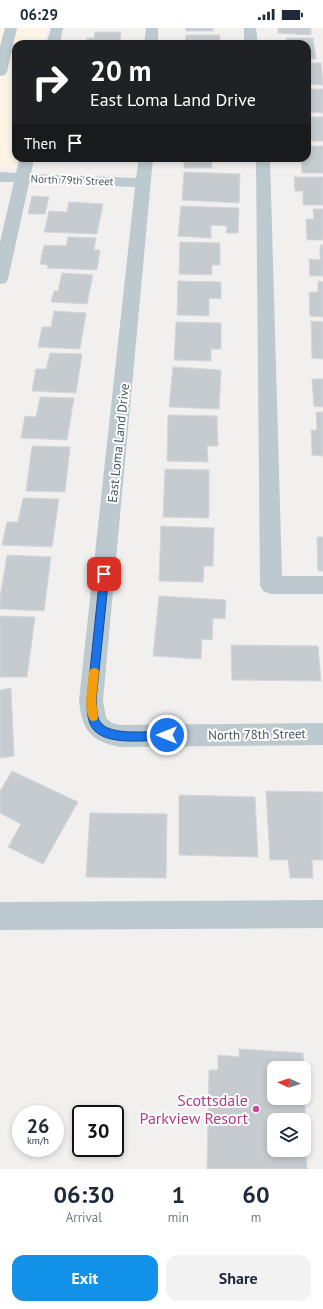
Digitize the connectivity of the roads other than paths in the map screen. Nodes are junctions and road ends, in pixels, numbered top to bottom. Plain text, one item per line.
1 (12, 28) edge
2 (57, 28) edge
3 (152, 28) edge
4 (250, 28) edge
5 (54, 40) edge
6 (151, 40) edge
7 (251, 40) edge
8 (0, 72) edge
9 (26, 162) edge
10 (146, 162) edge
11 (263, 162) edge
12 (0, 177) edge
13 (22, 178) junction
14 (144, 183) junction
15 (0, 279) edge
16 (323, 585) edge
17 (97, 727) joint
18 (323, 734) edge
19 (323, 914) edge
20 (0, 916) edge

1 - 8 street
2 - 5 street
3 - 6 street
4 - 7 street
9 - 13 street
10 - 14 street, East Loma Land Drive
11 - 16 street
12 - 13 street, North 79th Street
13 - 14 street, North 79th Street
13 - 15 street
14 - 17 street, East Loma Land Drive
17 - 18 street, North 78th Street
19 - 20 street

